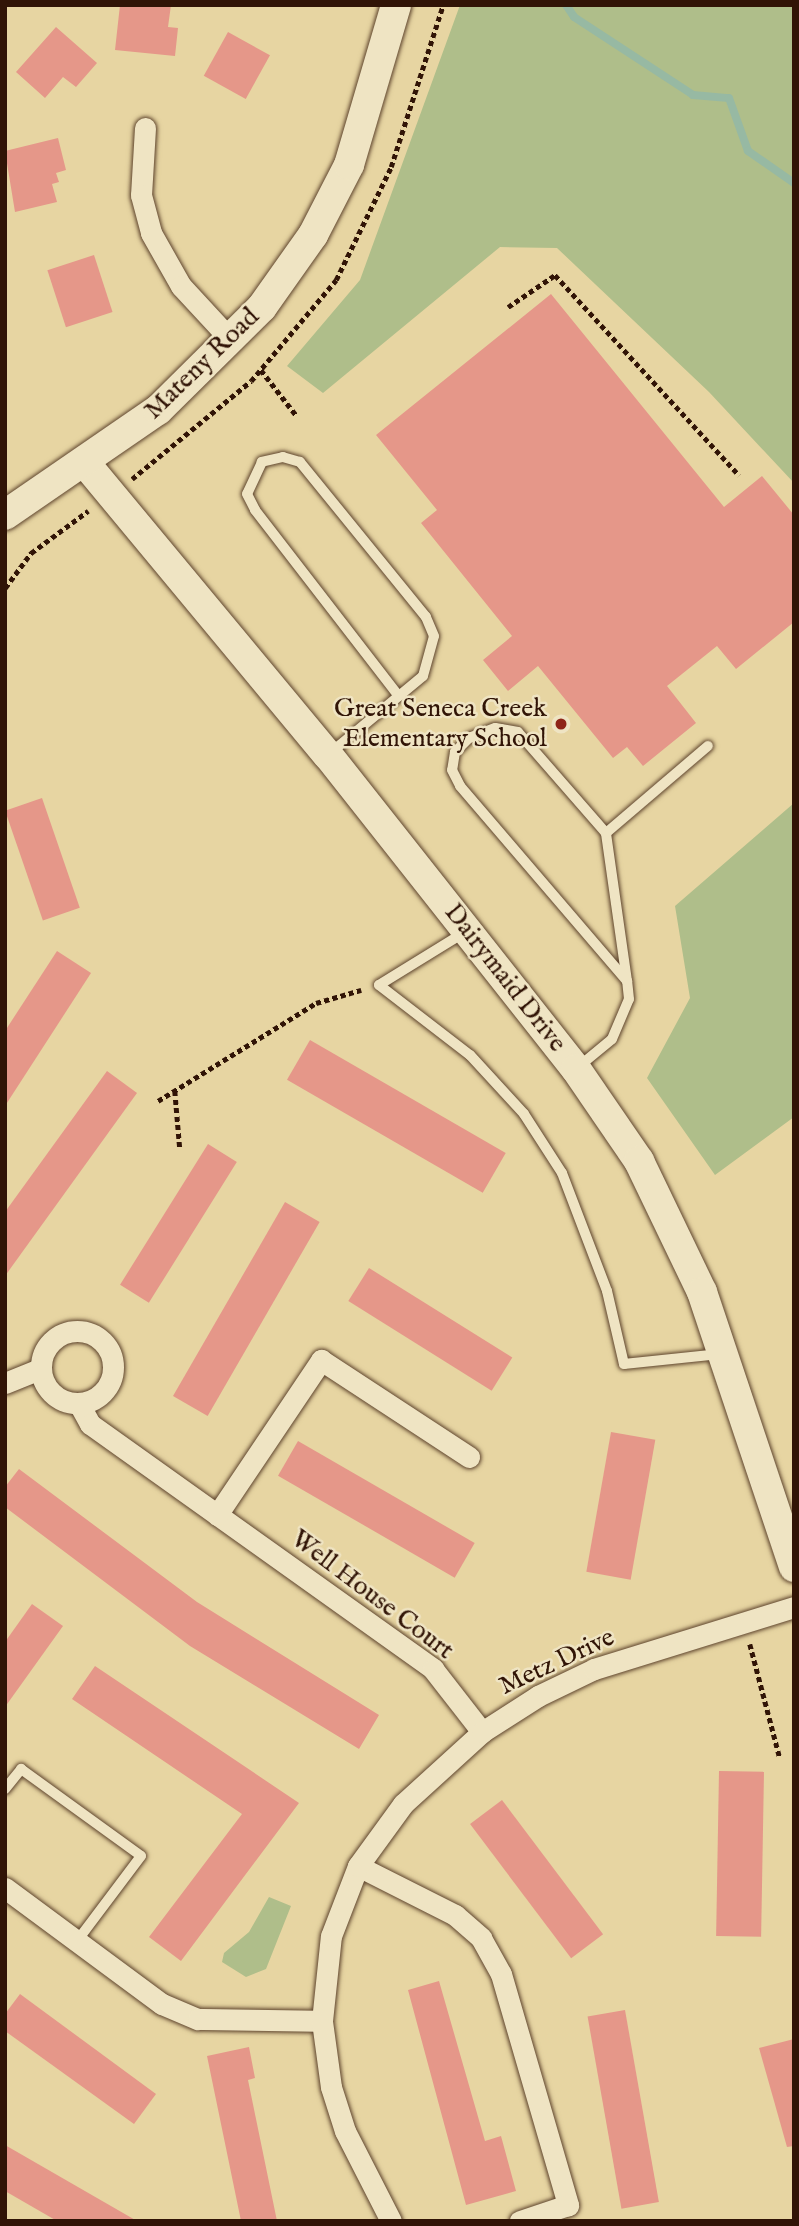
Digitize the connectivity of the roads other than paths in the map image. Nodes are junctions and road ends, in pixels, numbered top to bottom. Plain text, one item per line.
1 (396, 5) edge
2 (145, 128) dead end
3 (232, 341) junction
4 (86, 464) junction
5 (5, 515) edge
6 (399, 696) junction
7 (708, 746) dead end
8 (328, 755) junction
9 (606, 833) junction
10 (467, 931) junction
11 (627, 981) junction
12 (576, 1069) junction
13 (722, 1353) junction
14 (40, 1369) junction
15 (5, 1382) edge
16 (79, 1404) junction
17 (469, 1457) dead end
18 (218, 1515) junction
19 (794, 1567) edge
20 (794, 1607) edge
21 (482, 1732) junction
22 (5, 1789) edge
23 (358, 1866) junction
24 (5, 1888) edge
25 (77, 1941) junction
26 (322, 2021) junction
27 (391, 2221) edge
28 (520, 2221) edge

1 - 3 street, Mateny Road
2 - 3 street
3 - 4 street, Mateny Road
4 - 5 street, Mateny Road
4 - 8 street, Dairymaid Drive
6 - 6 lane
6 - 8 lane
7 - 9 lane
8 - 10 street, Dairymaid Drive
9 - 11 lane
9 - 11 lane
10 - 12 street, Dairymaid Drive
10 - 13 lane
11 - 12 lane
12 - 13 street, Dairymaid Drive
13 - 19 street, Dairymaid Drive
14 - 15 street
14 - 16 street, Well House Court
14 - 16 street
16 - 18 street, Well House Court
17 - 18 street
18 - 21 street, Well House Court
20 - 21 street, Metz Drive
21 - 23 street, Metz Drive
22 - 25 lane
23 - 26 street, Metz Drive
23 - 28 street
24 - 25 street
25 - 26 street
26 - 27 street, Metz Drive

